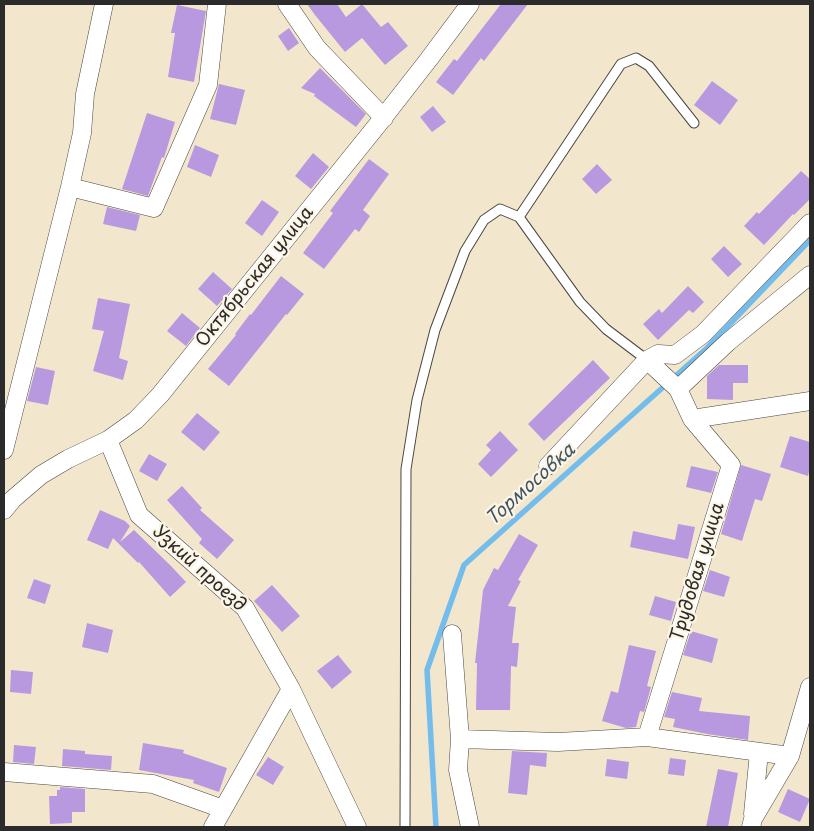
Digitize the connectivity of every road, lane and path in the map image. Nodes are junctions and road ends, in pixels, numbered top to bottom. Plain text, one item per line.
1 (104, 4) edge
2 (217, 4) edge
3 (287, 4) edge
4 (470, 4) edge
5 (384, 118) junction
6 (694, 123) dead end
7 (70, 187) junction
8 (519, 217) junction
9 (810, 223) edge
10 (810, 276) edge
11 (647, 360) junction
12 (678, 389) junction
13 (810, 401) edge
14 (692, 418) junction
15 (108, 440) junction
16 (4, 450) edge
17 (548, 466) dead end
18 (4, 510) edge
19 (452, 634) dead end
20 (810, 687) edge
21 (291, 689) junction
22 (647, 737) junction
23 (460, 740) junction
24 (759, 752) junction
25 (790, 756) junction
26 (4, 772) edge
27 (223, 809) junction
28 (752, 823) edge
29 (213, 827) edge
30 (357, 827) edge
31 (405, 827) edge
32 (470, 827) edge

1 - 7 street
2 - 7 street
3 - 5 street
4 - 5 street, Октябрьская улица
5 - 15 street, Октябрьская улица
6 - 8 lane
7 - 16 street
8 - 11 lane
8 - 31 lane
9 - 11 street
10 - 12 street
11 - 12 street
11 - 17 street
12 - 14 street
13 - 14 street
14 - 22 street, Трудовая улица
15 - 18 street, Октябрьская улица
15 - 21 street, Узкий проезд
19 - 23 street
20 - 25 street
21 - 27 street
21 - 30 street, Узкий проезд
22 - 23 street
22 - 24 street
23 - 32 street
24 - 25 street
24 - 28 street
25 - 28 street
26 - 27 street
27 - 29 street

